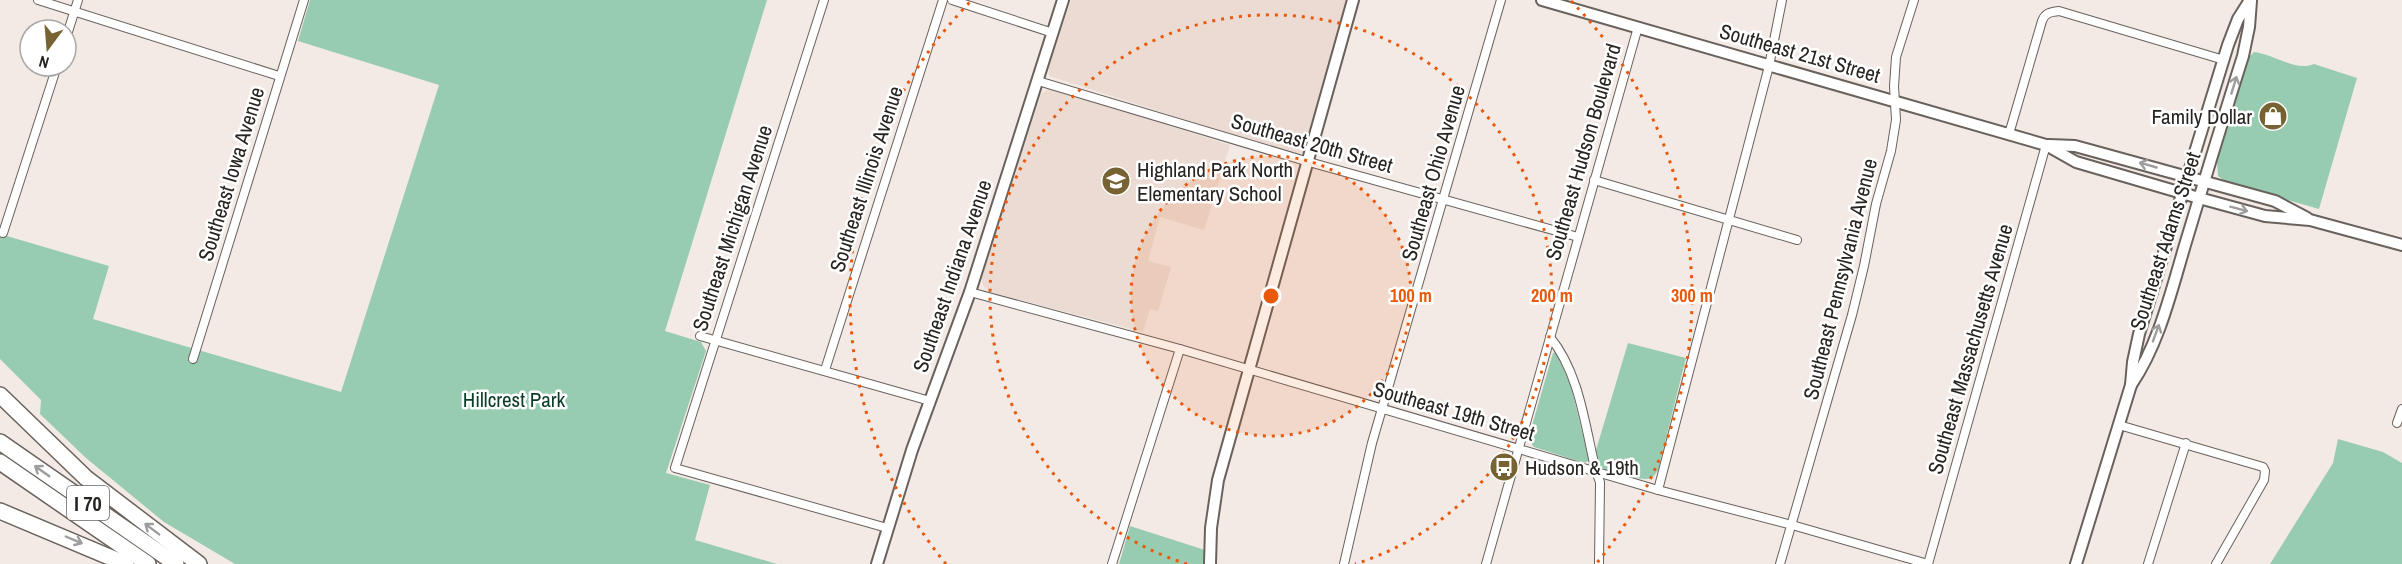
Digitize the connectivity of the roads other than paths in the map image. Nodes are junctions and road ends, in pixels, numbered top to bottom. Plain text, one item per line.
1 (38, 0) edge
2 (78, 0) edge
3 (304, 0) edge
4 (824, 0) edge
5 (943, 0) edge
6 (952, 0) edge
7 (1063, 0) edge
8 (1353, 0) edge
9 (1501, 0) edge
10 (1542, 0) edge
11 (1782, 0) edge
12 (1914, 0) edge
13 (2251, 0) edge
14 (1571, 4) edge
15 (74, 11) junction
16 (72, 18) edge
17 (1638, 27) junction
18 (1053, 33) junction
19 (2224, 60) junction
20 (1769, 66) junction
21 (279, 76) junction
22 (53, 78) edge
23 (1038, 81) junction
24 (1895, 101) junction
25 (2009, 134) junction
26 (2046, 145) junction
27 (1309, 162) junction
28 (2188, 177) junction
29 (1594, 180) junction
30 (2204, 181) junction
31 (2182, 194) junction
32 (2199, 198) junction
33 (1444, 199) junction
34 (1730, 219) junction
35 (2310, 220) junction
36 (3, 234) dead end
37 (1578, 237) junction
38 (1797, 240) dead end
39 (2402, 245) edge
40 (970, 292) junction
41 (700, 336) dead end
42 (1550, 337) junction
43 (716, 340) junction
44 (1180, 349) junction
45 (193, 359) dead end
46 (825, 370) junction
47 (1249, 371) junction
48 (2131, 386) junction
49 (0, 395) edge
50 (930, 401) junction
51 (1383, 409) junction
52 (2402, 409) edge
53 (2397, 423) dead end
54 (2119, 425) junction
55 (0, 442) edge
56 (2186, 444) junction
57 (1519, 447) junction
58 (0, 462) edge
59 (1596, 472) junction
60 (1658, 490) junction
61 (0, 511) edge
62 (1792, 525) junction
63 (887, 528) junction
64 (126, 564) edge
65 (148, 564) edge
66 (176, 564) edge
67 (199, 564) edge
68 (877, 564) edge
69 (1112, 564) edge
70 (1210, 564) edge
71 (1344, 564) edge
72 (1486, 564) edge
73 (1599, 564) edge
74 (1780, 564) edge
75 (1928, 564) edge
76 (2076, 564) edge
77 (2148, 564) edge
78 (2216, 564) edge

1 - 15 street
2 - 15 street
3 - 21 street, Southeast Iowa Avenue
4 - 43 street, Southeast Michigan Avenue
5 - 46 street, Southeast Illinois Avenue
6 - 18 street
7 - 18 main road, Southeast Indiana Avenue
8 - 27 main road
9 - 33 street, Southeast Ohio Avenue
10 - 14 main road, Southeast 21st Street
11 - 20 street
12 - 24 street, Southeast Pennsylvania Avenue
13 - 19 main road, Southeast Adams Street
30 -> 13 main road, Southeast Adams Street
14 - 17 main road, Southeast 21st Street
15 - 16 street
15 - 21 street
17 - 20 main road, Southeast 21st Street
17 - 29 street, Southeast Hudson Boulevard
18 - 23 main road, Southeast Indiana Avenue
19 - 25 street
19 - 28 main road, Southeast Adams Street
20 - 24 main road, Southeast 21st Street
20 - 34 street
21 - 45 street, Southeast Iowa Avenue
22 - 36 street
23 - 27 street, Southeast 20th Street
23 - 40 main road, Southeast Indiana Avenue
24 - 25 main road, Southeast 21st Street
24 - 62 street, Southeast Pennsylvania Avenue
25 - 26 main road, Southeast 21st Street
28 -> 26 main road, Southeast 21st Street
26 - 31 main road, Southeast 21st Street
26 - 75 street, Southeast Massachusetts Avenue
27 - 33 street, Southeast 20th Street
27 - 47 main road
28 - 30 main road, Southeast 21st Street
28 - 31 main road, Southeast Adams Street
29 - 34 street
29 - 37 street, Southeast Hudson Boulevard
30 - 32 main road, Southeast Adams Street
30 - 35 main road, Southeast 21st Street
31 - 32 main road, Southeast 21st Street
31 - 48 main road, Southeast Adams Street
32 -> 35 main road, Southeast 21st Street
48 -> 32 main road, Southeast Adams Street
33 - 37 street, Southeast 20th Street
33 - 51 street, Southeast Ohio Avenue
34 - 38 street
34 - 60 street
35 - 39 main road, Southeast 21st Street
37 - 42 street, Southeast Hudson Boulevard
40 - 44 street, Southeast 19th Street
40 - 50 main road, Southeast Indiana Avenue
41 - 43 street
42 - 57 street, Southeast Hudson Boulevard
42 - 59 street
43 - 46 street
43 - 63 street, Southeast Michigan Avenue
44 - 47 street, Southeast 19th Street
44 - 69 street
46 - 50 street
47 - 51 street, Southeast 19th Street
47 - 70 main road
48 - 54 main road, Southeast Adams Street
67 -> 49 highway
50 - 63 main road, Southeast Indiana Avenue
51 - 57 street, Southeast 19th Street
51 - 71 street, Southeast Ohio Avenue
52 - 53 street
54 - 56 street
54 - 76 main road, Southeast Adams Street
66 -> 55 highway, I 70
56 - 77 street
56 - 78 street
57 - 59 street, Southeast 19th Street
57 - 72 street, Southeast Hudson Boulevard
58 - 65 highway, I 70
59 - 60 street, Southeast 19th Street
59 - 73 street
60 - 62 street, Southeast 19th Street
61 -> 64 highway
62 - 74 street, Southeast Pennsylvania Avenue
62 - 75 street, Southeast 19th Street
63 - 68 main road, Southeast Indiana Avenue

